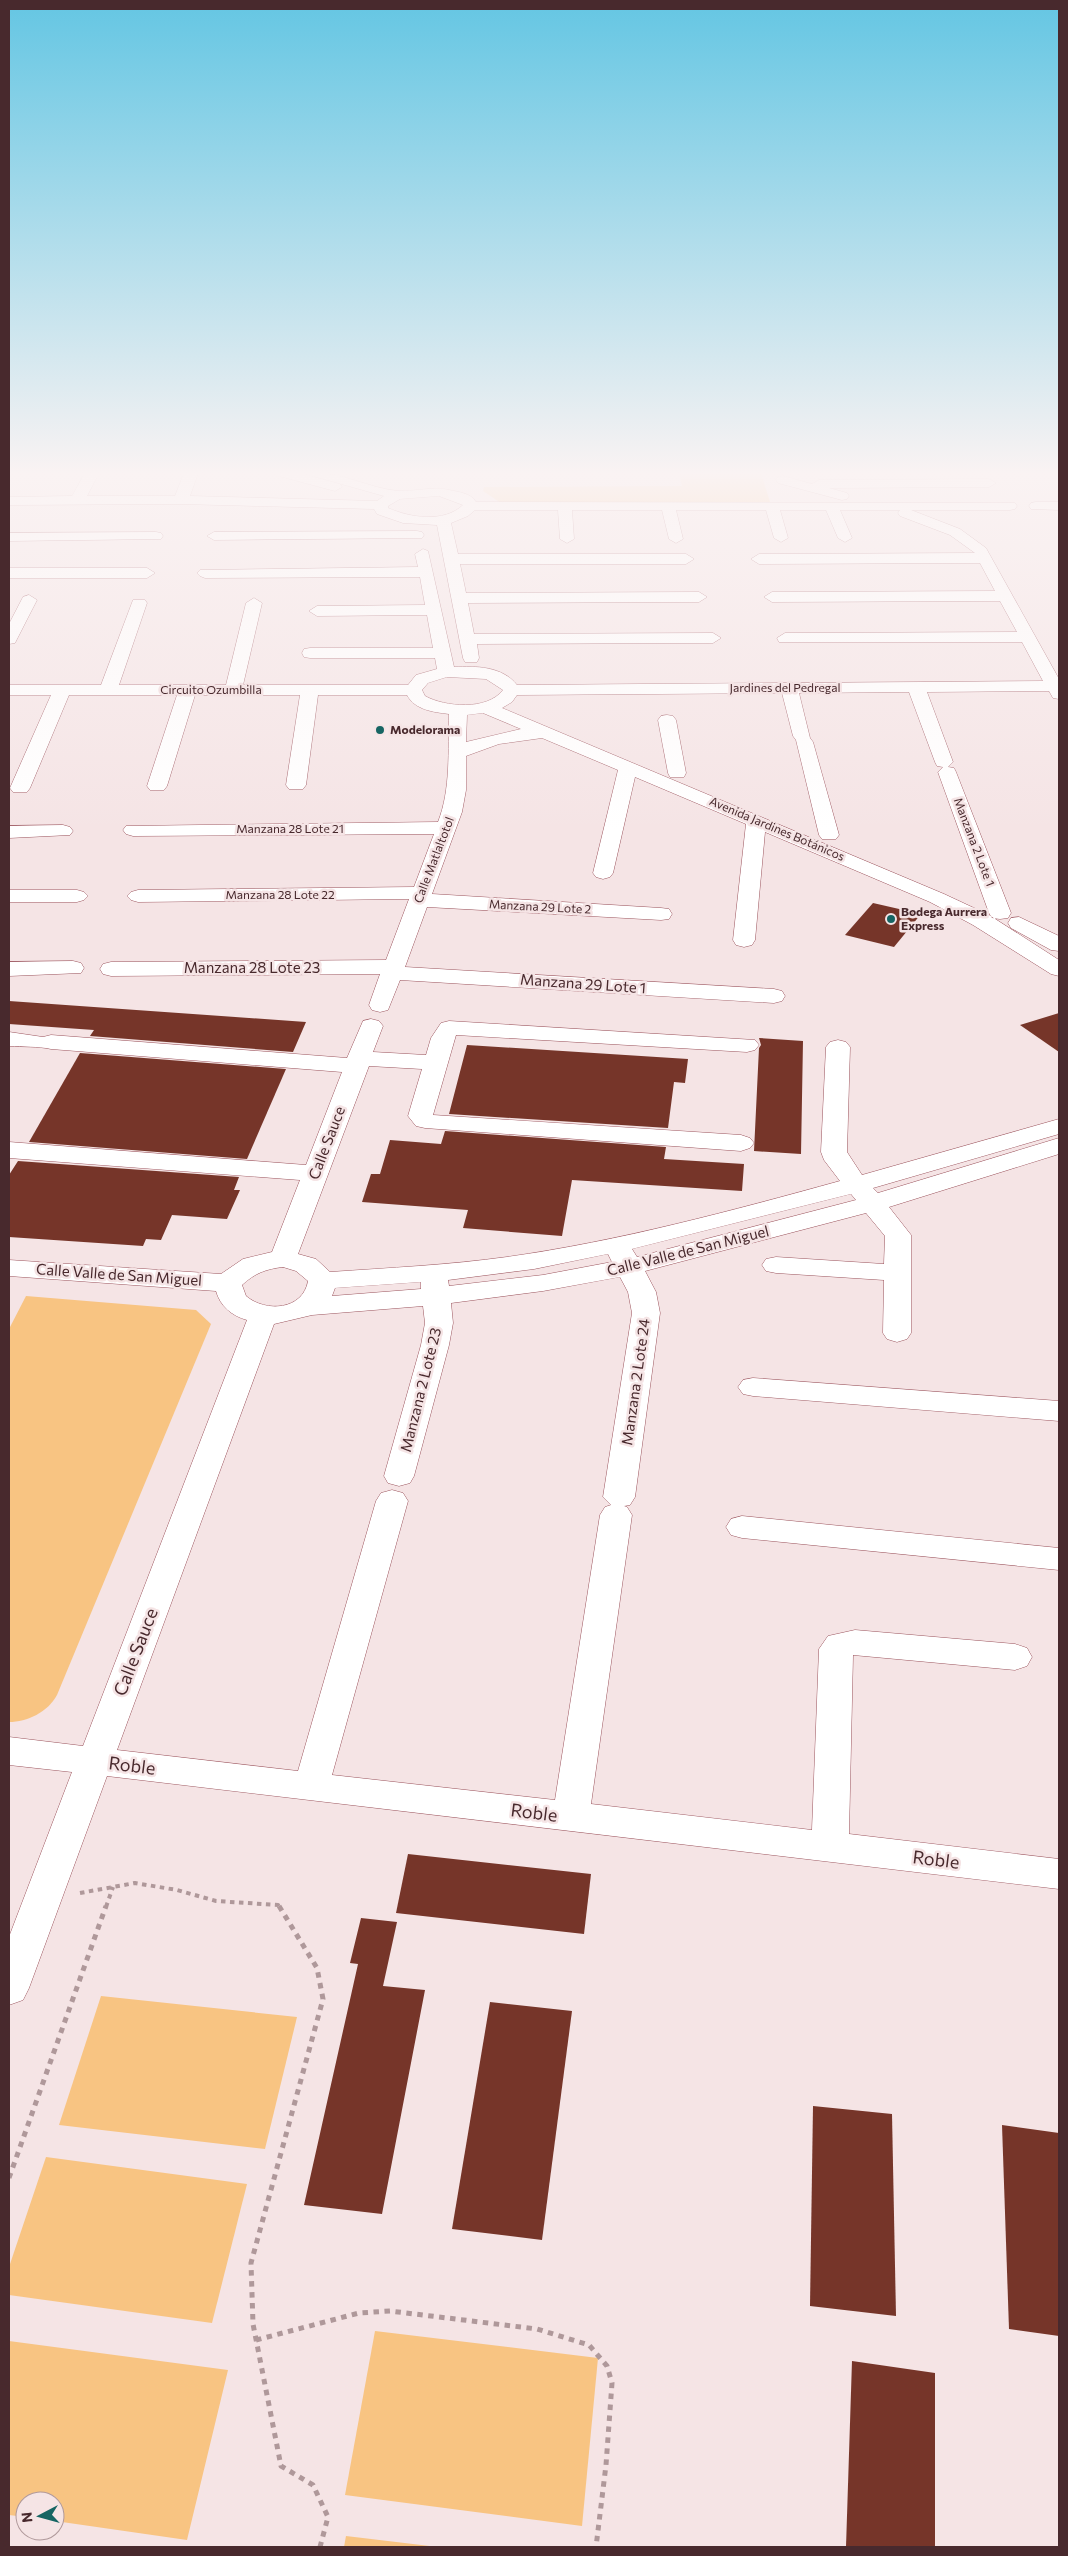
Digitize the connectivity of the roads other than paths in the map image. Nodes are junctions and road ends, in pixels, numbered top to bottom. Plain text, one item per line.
1 (431, 592) edge
2 (458, 592) edge
3 (1004, 592) edge
4 (1006, 596) junction
5 (699, 597) dead end
6 (772, 597) dead end
7 (459, 598) junction
8 (29, 600) dead end
9 (139, 603) dead end
10 (254, 603) dead end
11 (434, 610) junction
12 (318, 611) dead end
13 (1028, 637) junction
14 (9, 638) edge
15 (713, 638) dead end
16 (786, 638) dead end
17 (467, 639) junction
18 (310, 653) dead end
19 (442, 653) junction
20 (446, 672) junction
21 (474, 672) junction
22 (916, 687) junction
23 (789, 688) junction
24 (1058, 689) edge
25 (9, 690) edge
26 (62, 690) junction
27 (108, 690) junction
28 (188, 690) junction
29 (234, 690) junction
30 (310, 690) junction
31 (413, 690) junction
32 (500, 699) junction
33 (458, 709) junction
34 (667, 720) dead end
35 (545, 732) junction
36 (457, 753) junction
37 (628, 767) junction
38 (677, 773) junction
39 (296, 785) dead end
40 (156, 786) dead end
41 (20, 788) dead end
42 (756, 821) junction
43 (446, 828) junction
44 (134, 830) dead end
45 (64, 831) dead end
46 (9, 832) edge
47 (829, 835) junction
48 (603, 873) dead end
49 (9, 896) edge
50 (77, 896) dead end
51 (138, 896) dead end
52 (420, 897) junction
53 (1000, 913) junction
54 (661, 914) dead end
55 (744, 940) dead end
56 (1059, 945) edge
57 (73, 968) dead end
58 (9, 969) edge
59 (111, 969) dead end
60 (1059, 969) edge
61 (393, 970) junction
62 (774, 996) dead end
63 (375, 1016) joint
64 (9, 1039) edge
65 (747, 1045) dead end
66 (838, 1047) dead end
67 (358, 1062) junction
68 (436, 1063) junction
69 (1059, 1126) edge
70 (741, 1143) dead end
71 (1059, 1146) edge
72 (9, 1150) edge
73 (316, 1173) junction
74 (866, 1194) junction
75 (623, 1256) junction
76 (284, 1259) junction
77 (776, 1264) dead end
78 (9, 1268) edge
79 (899, 1273) junction
80 (322, 1281) junction
81 (228, 1283) junction
82 (435, 1284) junction
83 (306, 1307) junction
84 (263, 1315) junction
85 (897, 1333) dead end
86 (753, 1387) dead end
87 (1059, 1411) edge
88 (742, 1527) dead end
89 (1059, 1559) edge
90 (1015, 1657) dead end
91 (9, 1751) edge
92 (94, 1762) junction
93 (312, 1787) junction
94 (571, 1817) junction
95 (830, 1847) junction
96 (1059, 1874) edge
97 (9, 1988) edge

1 - 11 street
2 - 7 street
3 - 4 street
4 - 6 street
4 - 13 street
5 - 7 street
7 - 17 street
8 - 14 street
9 - 27 street
10 - 29 street
11 - 12 street
11 - 19 street
13 - 16 street
13 - 24 street
15 - 17 street
17 - 21 street
18 - 19 street
19 - 20 street
20 - 21 street
20 - 31 street
21 - 32 street
22 - 23 street, Jardines del Pedregal
22 - 24 street, Jardines del Pedregal
22 - 53 street, Manzana 2 Lote 1
23 - 32 street, Jardines del Pedregal
23 - 47 street
25 - 26 street, Circuito Ozumbilla
26 - 27 street, Circuito Ozumbilla
26 - 41 street
27 - 28 street, Circuito Ozumbilla
28 - 29 street, Circuito Ozumbilla
28 - 40 street
29 - 30 street, Circuito Ozumbilla
30 - 31 street, Circuito Ozumbilla
30 - 39 street
31 - 33 street, Jardines del Pedregal
32 - 33 street, Jardines del Pedregal
32 - 35 street, Avenida Jardines Botánicos
32 - 38 street, Avenida Jardines Botánicos
33 - 36 street, Calle Matlaltotol
34 - 38 street
35 - 36 street
35 - 37 street, Avenida Jardines Botánicos
36 - 43 street, Calle Matlaltotol
37 - 42 street, Avenida Jardines Botánicos
37 - 48 street
38 - 47 street, Avenida Jardines Botánicos
42 - 55 street
42 - 60 street, Avenida Jardines Botánicos
43 - 44 street, Manzana 28 Lote 21
43 - 52 street, Calle Matlaltotol
45 - 46 street
47 - 53 street, Avenida Jardines Botánicos
49 - 50 street
51 - 52 street, Manzana 28 Lote 22
52 - 54 street, Manzana 29 Lote 2
52 - 61 street, Calle Matlaltotol
53 - 56 street, Avenida Jardines Botánicos
57 - 58 street
59 - 61 street, Manzana 28 Lote 23
61 - 62 street, Manzana 29 Lote 1
61 - 63 street, Calle Matlaltotol
63 - 67 street, Calle Sauce
64 - 67 street
65 - 68 street
66 - 74 street
67 - 68 street
67 - 73 street, Calle Sauce
68 - 70 street
69 - 74 street, Calle Valle de San Miguel
71 - 74 street, Calle Valle de San Miguel
72 - 73 street
73 - 76 street, Calle Sauce
74 - 75 street, Calle Valle de San Miguel
74 - 79 street
75 - 82 street, Calle Valle de San Miguel
75 - 94 street, Manzana 2 Lote 24
76 - 80 street
76 - 81 street
77 - 79 street
78 - 81 street, Calle Valle de San Miguel
79 - 85 street
80 - 82 street, Calle Valle de San Miguel
80 - 83 street
81 - 84 street
82 - 83 street, Calle Valle de San Miguel
82 - 93 street, Manzana 2 Lote 23
83 - 84 street
84 - 92 street, Calle Sauce
86 - 87 street
88 - 89 street
90 - 95 street
91 - 92 street, Roble
92 - 93 street, Roble
92 - 97 street, Calle Sauce
93 - 94 street, Roble
94 - 95 street, Roble
95 - 96 street, Roble

